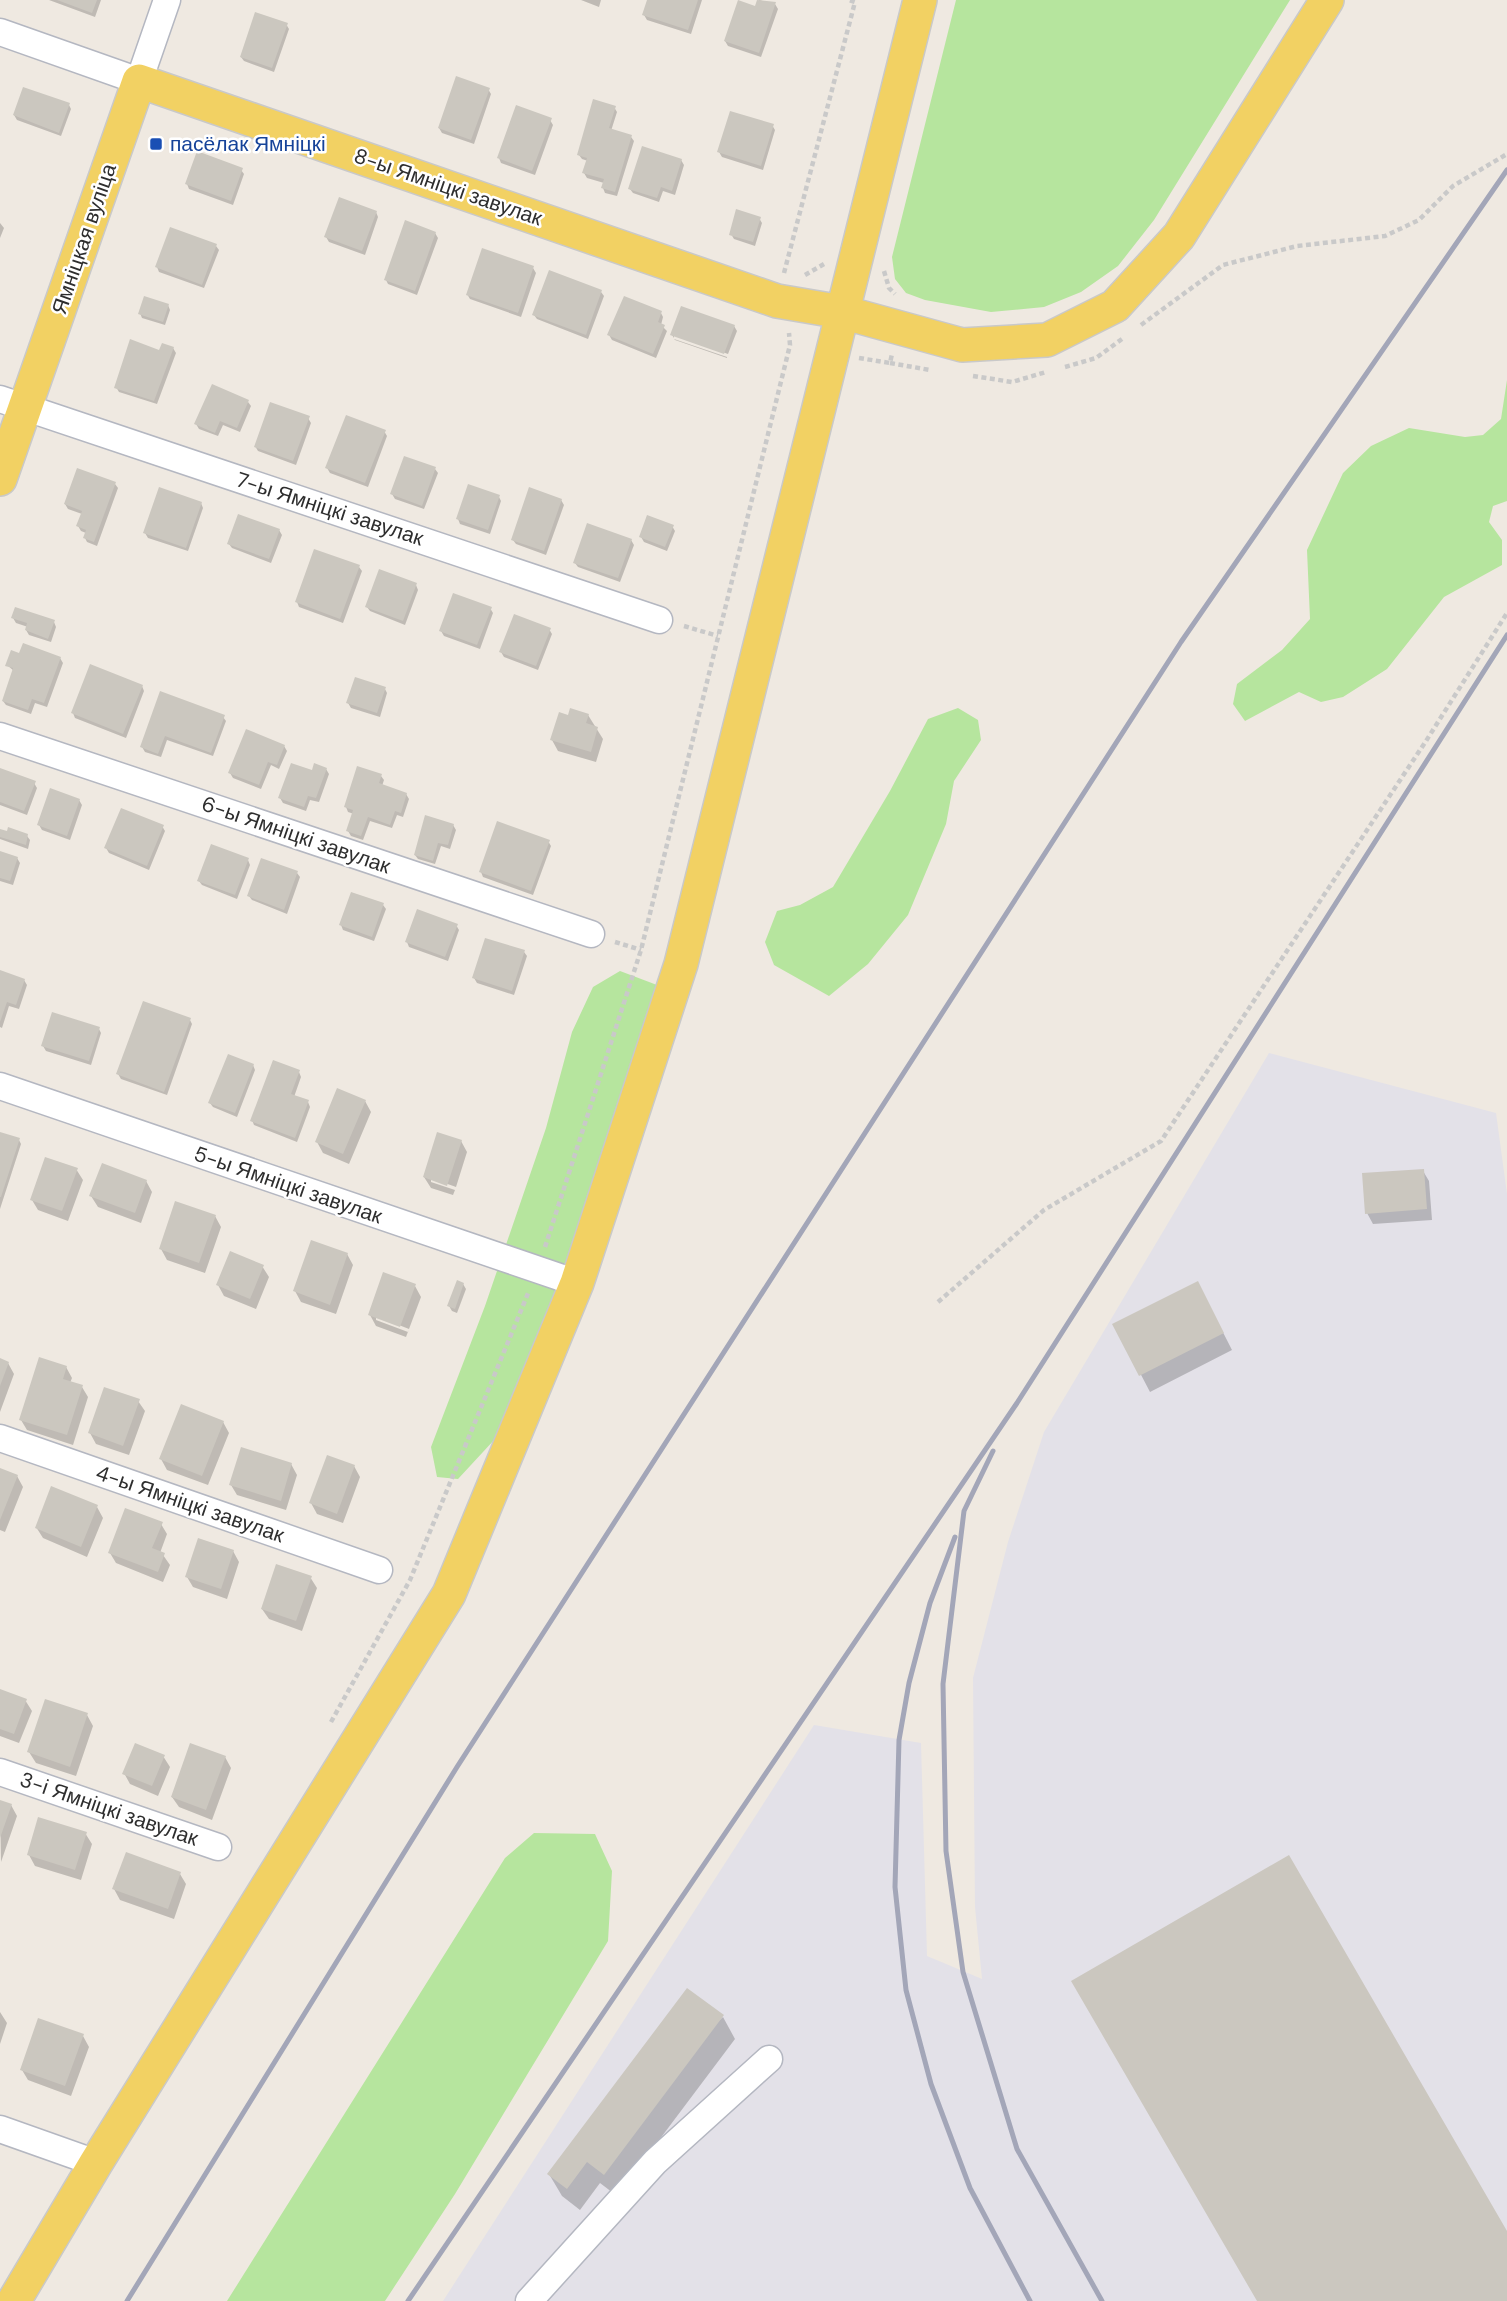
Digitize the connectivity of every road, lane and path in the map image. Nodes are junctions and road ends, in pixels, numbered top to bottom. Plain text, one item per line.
1 (167, 0) edge
2 (849, 0) edge
3 (920, 0) edge
4 (1327, 0) edge
5 (0, 32) edge
6 (139, 81) junction
7 (1507, 153) edge
8 (883, 268) dead end
9 (780, 289) junction
10 (904, 302) dead end
11 (842, 312) junction
12 (1138, 327) dead end
13 (1128, 335) dead end
14 (790, 345) dead end
15 (890, 363) dead end
16 (1060, 368) dead end
17 (930, 370) dead end
18 (1048, 372) dead end
19 (971, 376) dead end
20 (12, 403) edge
21 (0, 479) edge
22 (1507, 613) edge
23 (660, 620) joint
24 (718, 636) junction
25 (0, 736) edge
26 (591, 934) dead end
27 (641, 950) dead end
28 (0, 1086) edge
29 (577, 1283) junction
30 (938, 1302) dead end
31 (0, 1438) edge
32 (379, 1570) dead end
33 (0, 1772) edge
34 (218, 1846) dead end
35 (769, 2059) dead end
36 (0, 2129) edge
37 (96, 2163) junction
38 (14, 2301) edge
39 (529, 2301) edge

1 - 6 street, Ямніцкая вуліца
2 - 9 path
3 - 11 main road
4 - 11 main road, 8-ы Ямніцкі завулак
5 - 6 street, 8-ы Ямніцкі завулак
6 - 9 main road, 8-ы Ямніцкі завулак
6 - 20 main road, Ямніцкая вуліца
7 - 12 path
8 - 10 path
9 - 11 main road, 8-ы Ямніцкі завулак
11 - 29 main road
13 - 16 path
14 - 24 path
15 - 17 path
18 - 19 path
20 - 21 main road, Ямніцкая вуліца
20 - 23 street, 7-ы Ямніцкі завулак
22 - 30 path
23 - 24 path
24 - 27 path
25 - 26 street, 6-ы Ямніцкі завулак
28 - 29 street, 5-ы Ямніцкі завулак
29 - 37 main road
31 - 32 street, 4-ы Ямніцкі завулак
33 - 34 street, 3-і Ямніцкі завулак
35 - 39 street
36 - 37 street
37 - 38 main road

